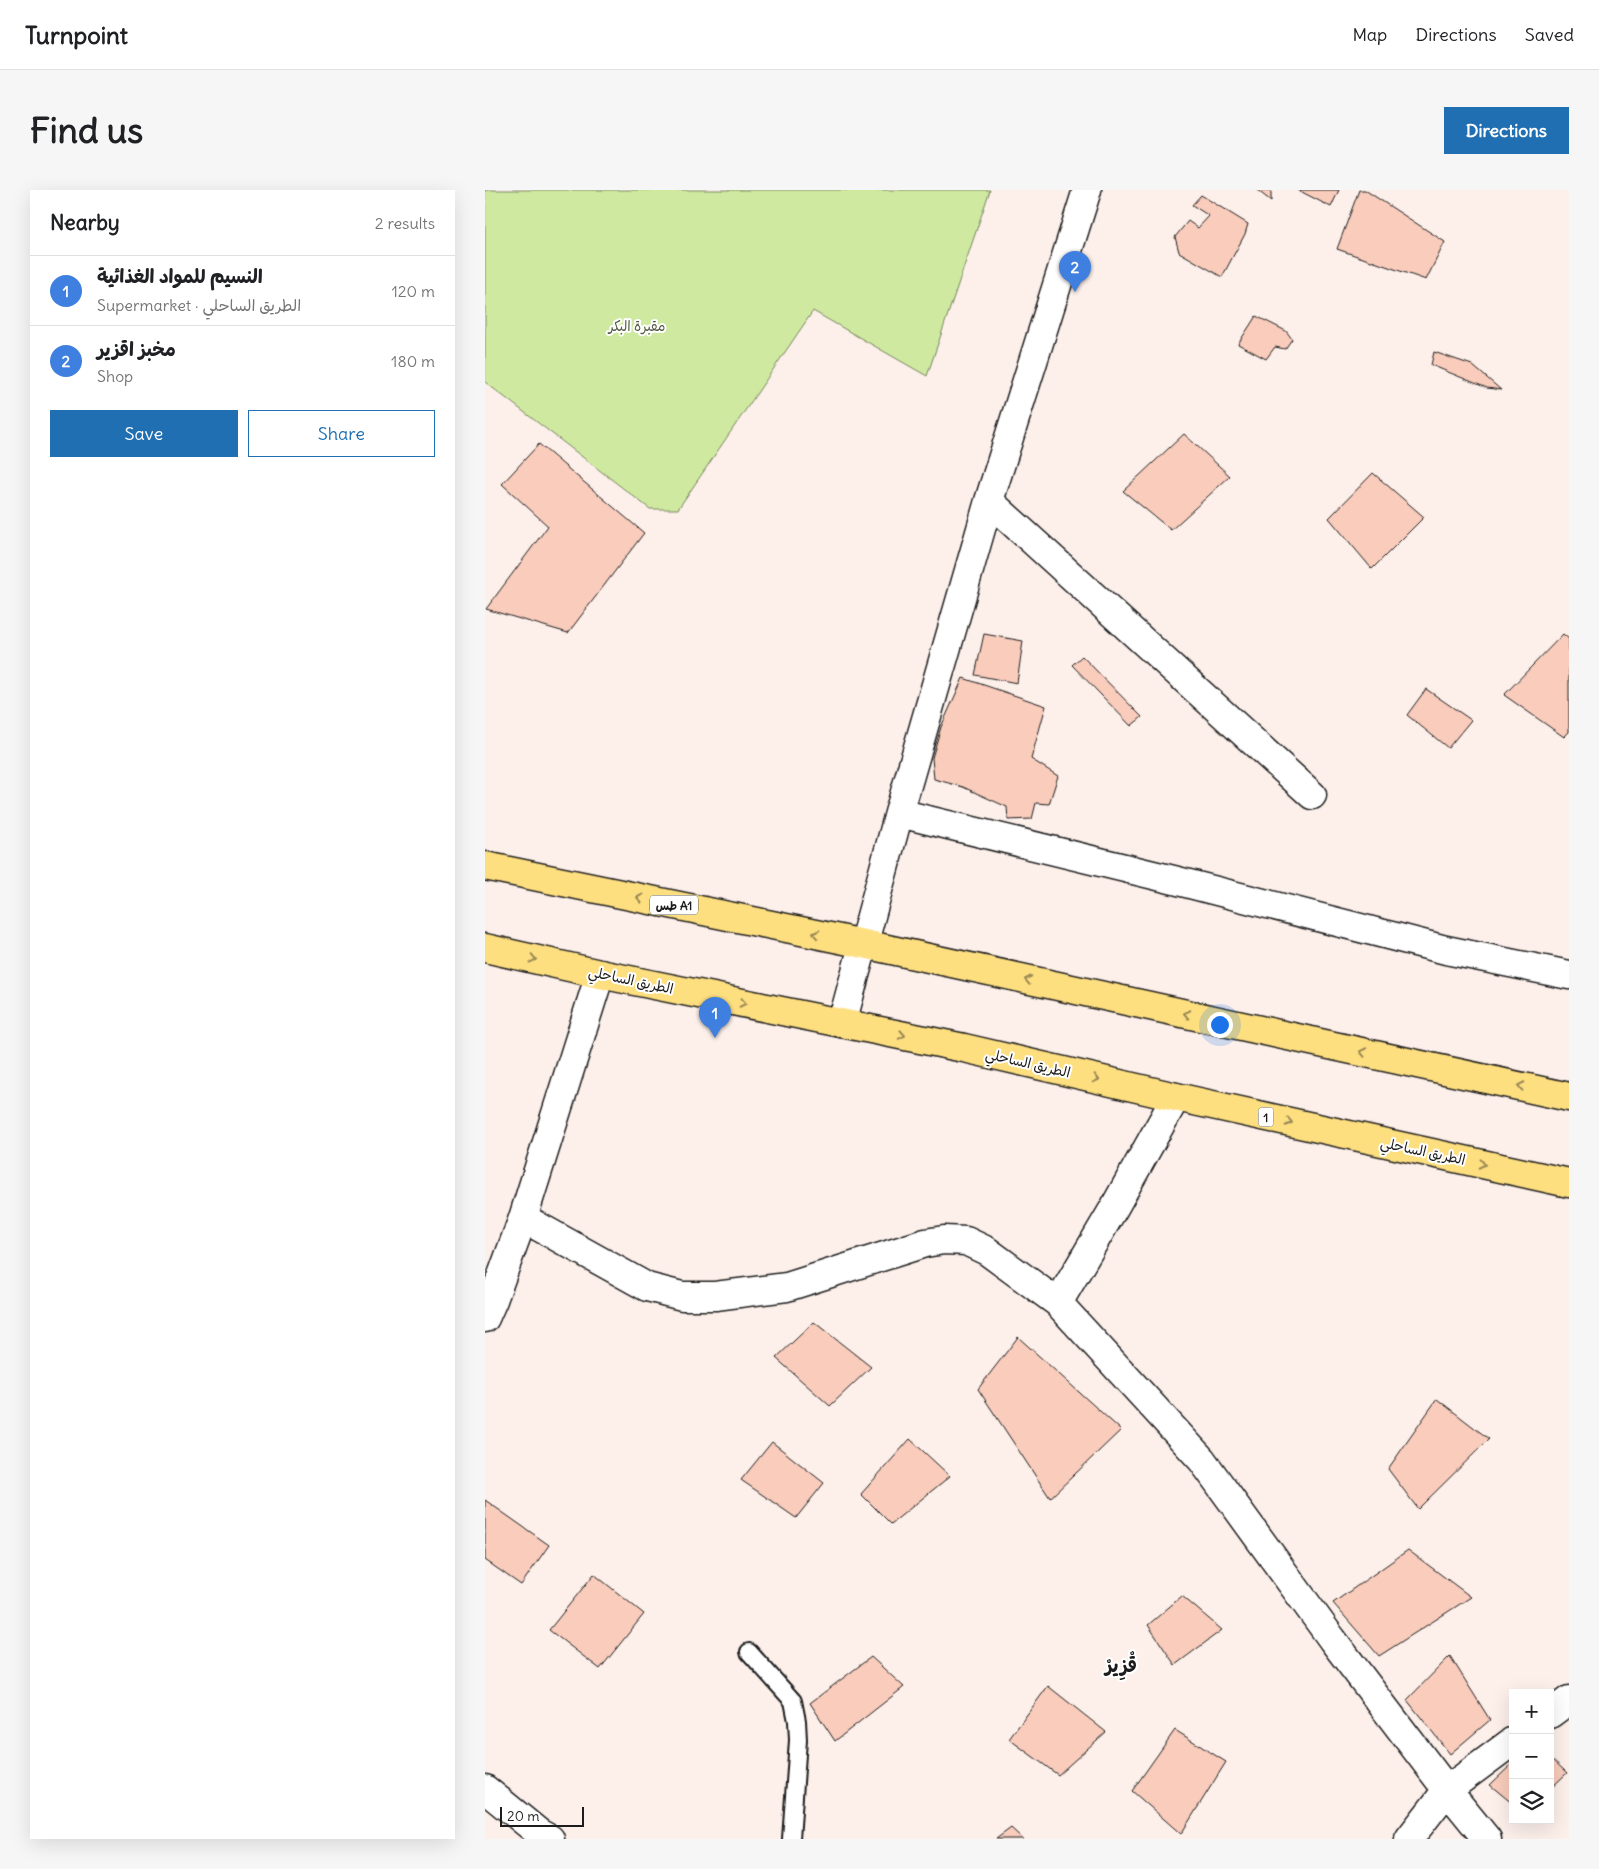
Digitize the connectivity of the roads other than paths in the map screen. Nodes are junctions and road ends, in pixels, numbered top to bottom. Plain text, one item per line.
1 (1087, 190) edge
2 (989, 501) junction
3 (1312, 795) dead end
4 (899, 814) junction
5 (485, 866) edge
6 (864, 944) junction
7 (485, 948) edge
8 (600, 974) junction
9 (1569, 975) edge
10 (842, 1023) junction
11 (1176, 1097) junction
12 (1569, 1097) edge
13 (1569, 1183) edge
14 (523, 1218) junction
15 (1058, 1303) junction
16 (485, 1318) edge
17 (749, 1652) dead end
18 (1569, 1700) edge
19 (1554, 1711) edge
20 (1509, 1744) edge
21 (485, 1789) edge
22 (1447, 1790) junction
23 (550, 1839) edge
24 (791, 1839) edge
25 (1409, 1839) edge
26 (1487, 1839) edge

1 - 2 street
2 - 3 street
2 - 4 street
4 - 6 street
4 - 9 street
6 -> 5 highway, طس A1
6 - 10 street
12 -> 6 highway, طس A1
7 -> 8 highway, الطريق الساحلي / 1
8 -> 10 highway, الطريق الساحلي / 1
8 - 14 street
10 -> 11 highway, الطريق الساحلي / 1
11 -> 13 highway, الطريق الساحلي / 1
11 - 15 street
14 - 15 street
14 - 16 street
15 - 22 street
17 - 24 lane
18 - 19 street
20 - 22 street
21 - 23 street
22 - 25 street
22 - 26 street

